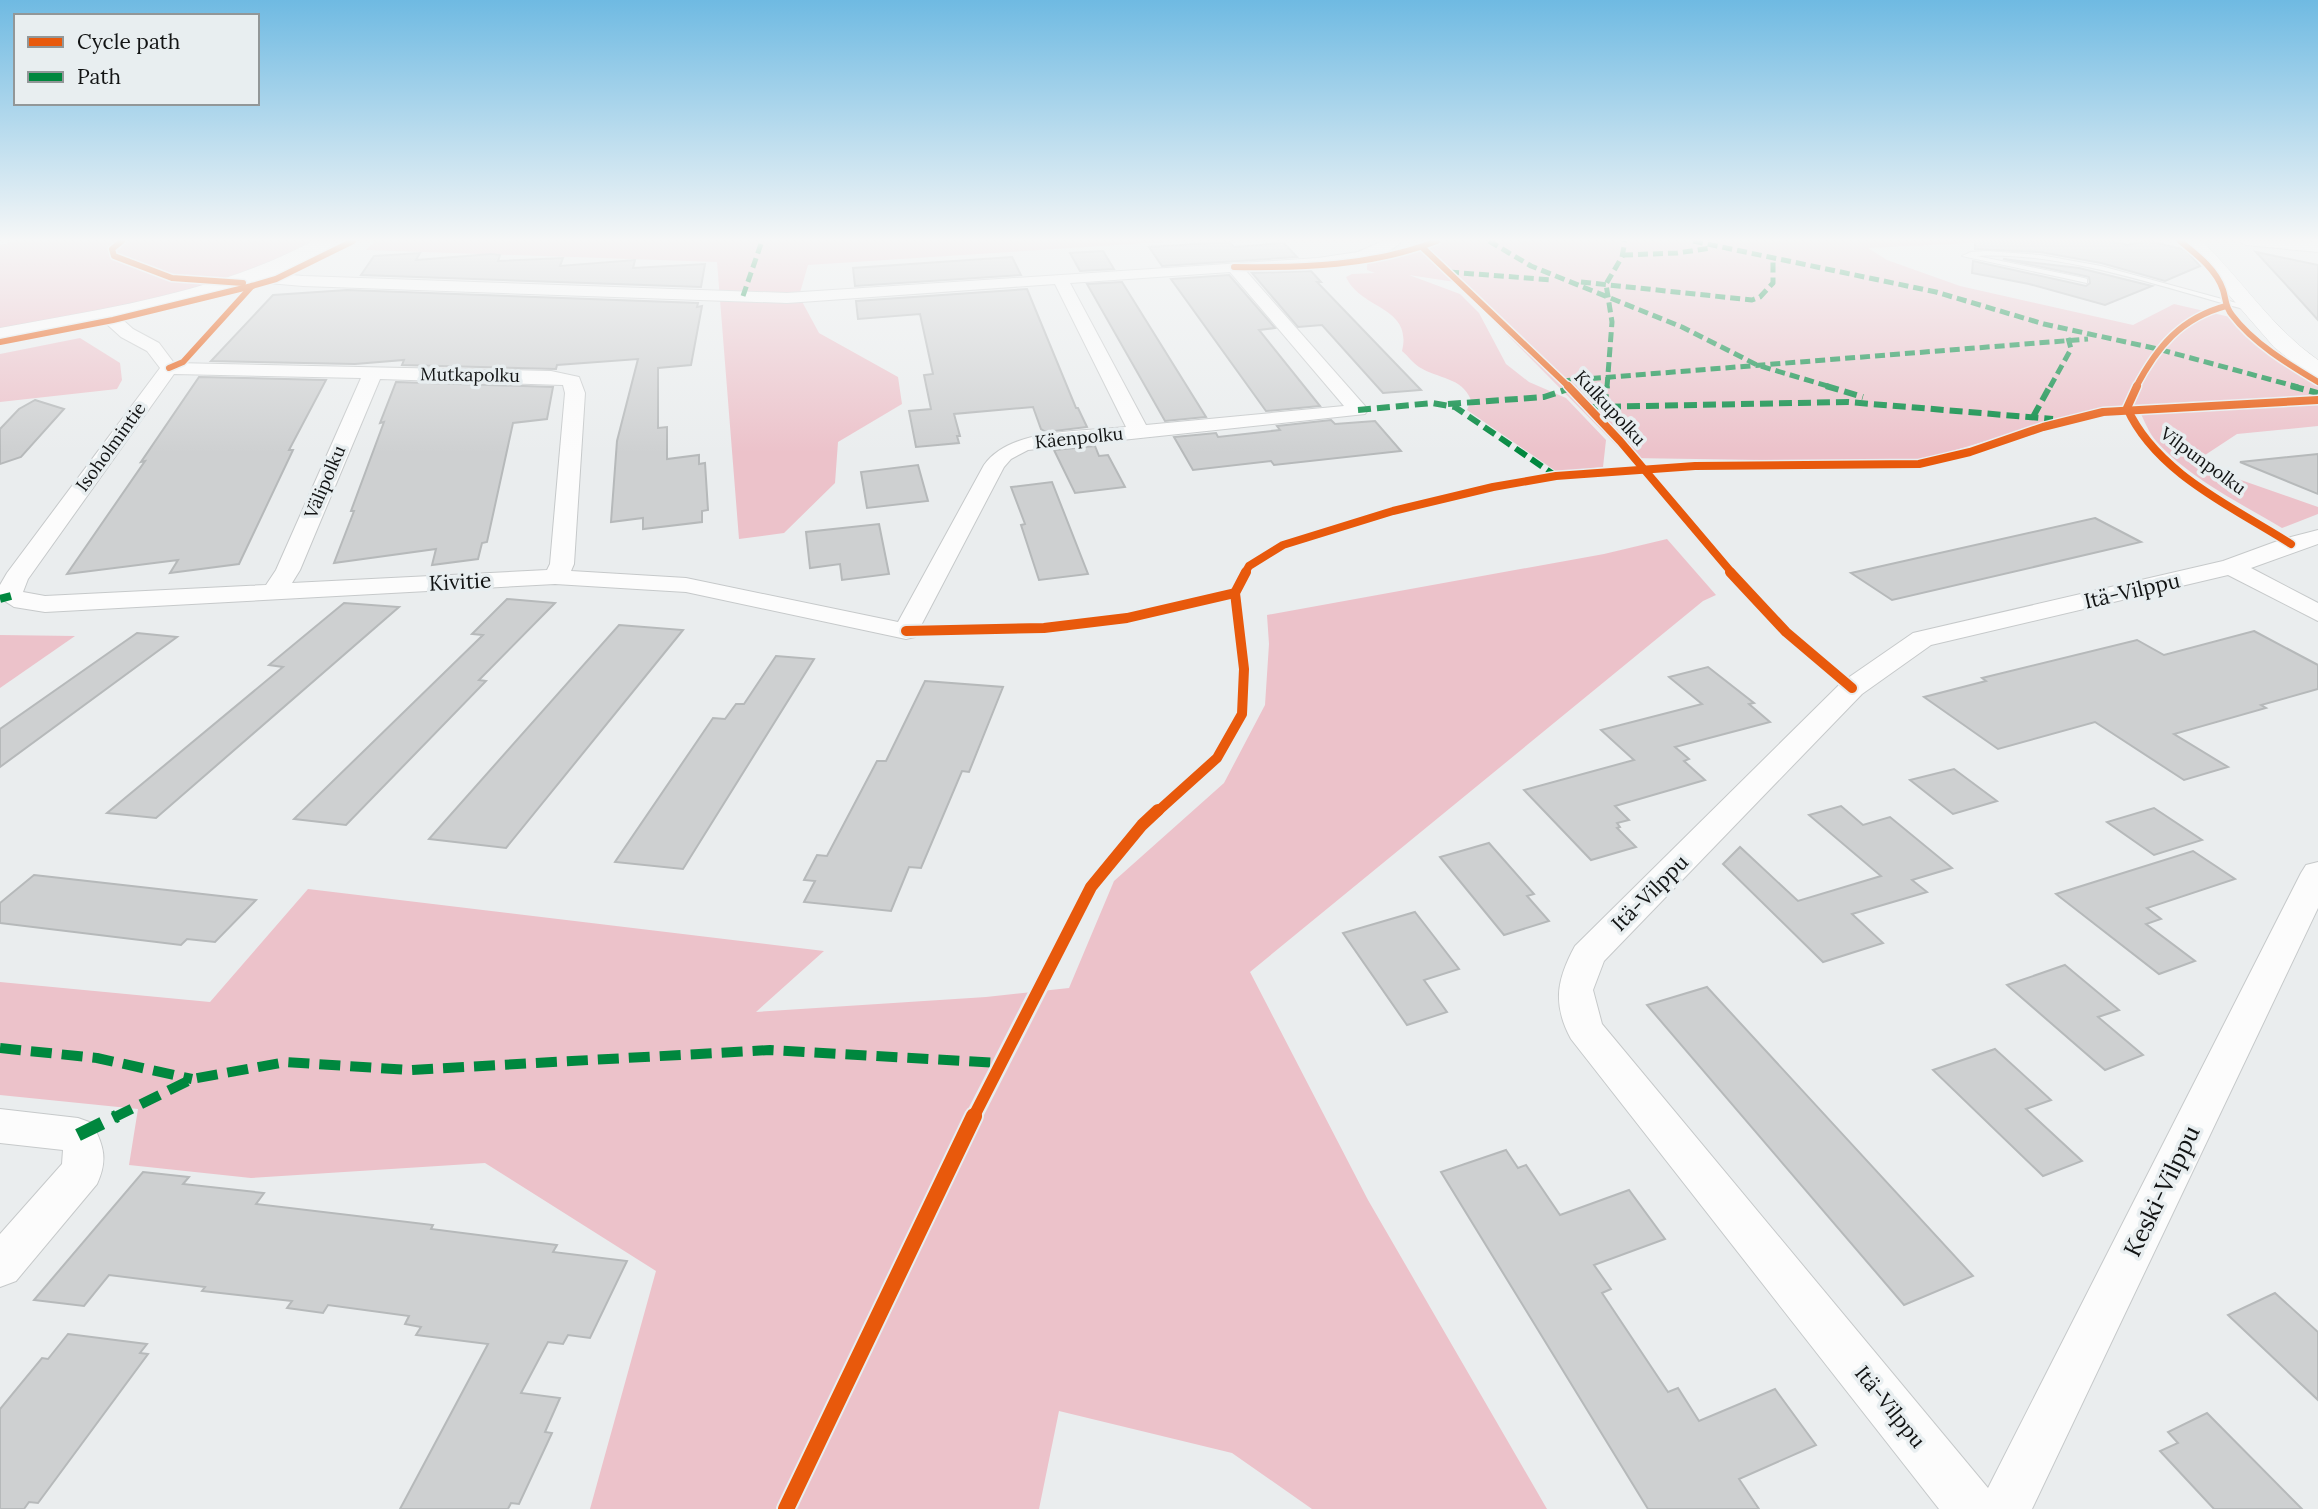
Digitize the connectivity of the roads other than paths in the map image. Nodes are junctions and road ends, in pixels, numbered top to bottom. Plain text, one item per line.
1 (118, 311) edge
2 (1077, 311) edge
3 (1273, 311) edge
4 (2253, 311) edge
5 (106, 314) junction
6 (0, 335) edge
7 (169, 368) junction
8 (2318, 371) edge
9 (373, 373) junction
10 (1139, 432) junction
11 (2318, 537) edge
12 (2231, 568) junction
13 (555, 577) junction
14 (275, 590) junction
15 (11, 596) joint
16 (2318, 613) edge
17 (906, 631) joint
18 (2318, 873) edge
19 (0, 1126) edge
20 (0, 1266) edge
21 (1972, 1509) edge
22 (2005, 1509) edge

1 - 5 street
2 - 10 street
3 - 10 street, Käenpolku
4 - 8 street
5 - 6 street
5 - 7 street
7 - 9 street, Mutkapolku
7 - 15 street, Isoholmintie
9 - 13 street, Mutkapolku
9 - 14 street, Välipolku
10 - 17 street, Käenpolku
11 - 12 street, Itä-Vilppu
12 - 16 street
12 - 21 street, Itä-Vilppu
13 - 14 street, Kivitie
13 - 17 street, Kivitie
14 - 15 street, Kivitie
18 - 22 street, Keski-Vilppu
19 - 20 street

